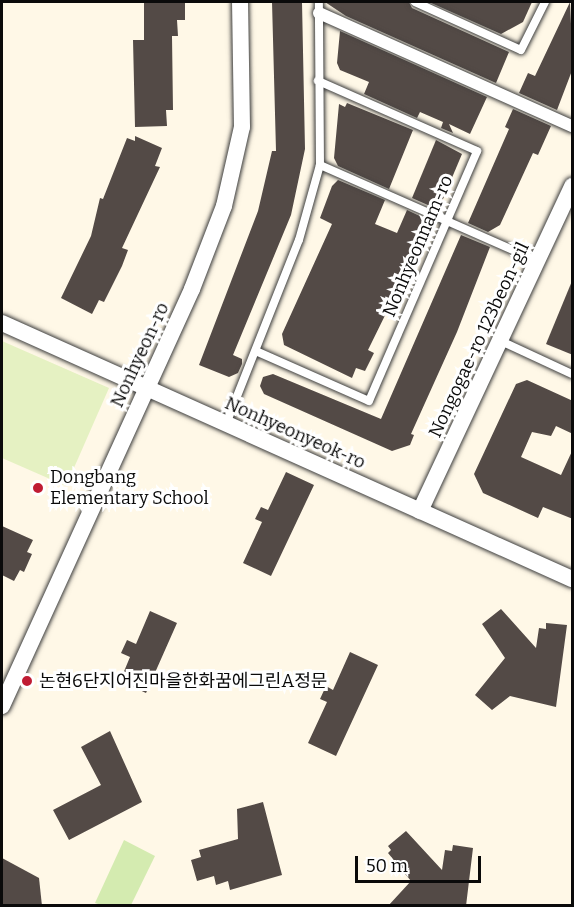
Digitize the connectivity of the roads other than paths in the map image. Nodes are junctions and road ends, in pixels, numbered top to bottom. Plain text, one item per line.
1 (240, 2) edge
2 (418, 2) edge
3 (545, 2) edge
4 (319, 7) edge
5 (318, 81) junction
6 (573, 126) edge
7 (320, 165) junction
8 (573, 186) edge
9 (447, 220) junction
10 (538, 261) junction
11 (2, 323) edge
12 (501, 341) junction
13 (258, 352) junction
14 (573, 374) edge
15 (146, 388) junction
16 (226, 424) junction
17 (420, 511) junction
18 (573, 579) edge
19 (2, 706) edge

1 - 15 street, Nonhyeon-ro
2 - 3 lane
4 - 5 lane
4 - 6 street
5 - 7 lane
5 - 9 lane, Nonhyeonnam-ro
7 - 9 lane
7 - 13 lane
8 - 10 street, Nongogae-ro 123beon-gil
9 - 10 lane
9 - 13 lane, Nonhyeonnam-ro
10 - 12 street, Nongogae-ro 123beon-gil
11 - 15 street, Nonhyeonyeok-ro
12 - 14 lane
12 - 17 street, Nongogae-ro 123beon-gil
13 - 16 lane
15 - 16 street, Nonhyeonyeok-ro
15 - 19 street, Nonhyeon-ro
16 - 17 street, Nonhyeonyeok-ro
17 - 18 street, Nonhyeonyeok-ro

